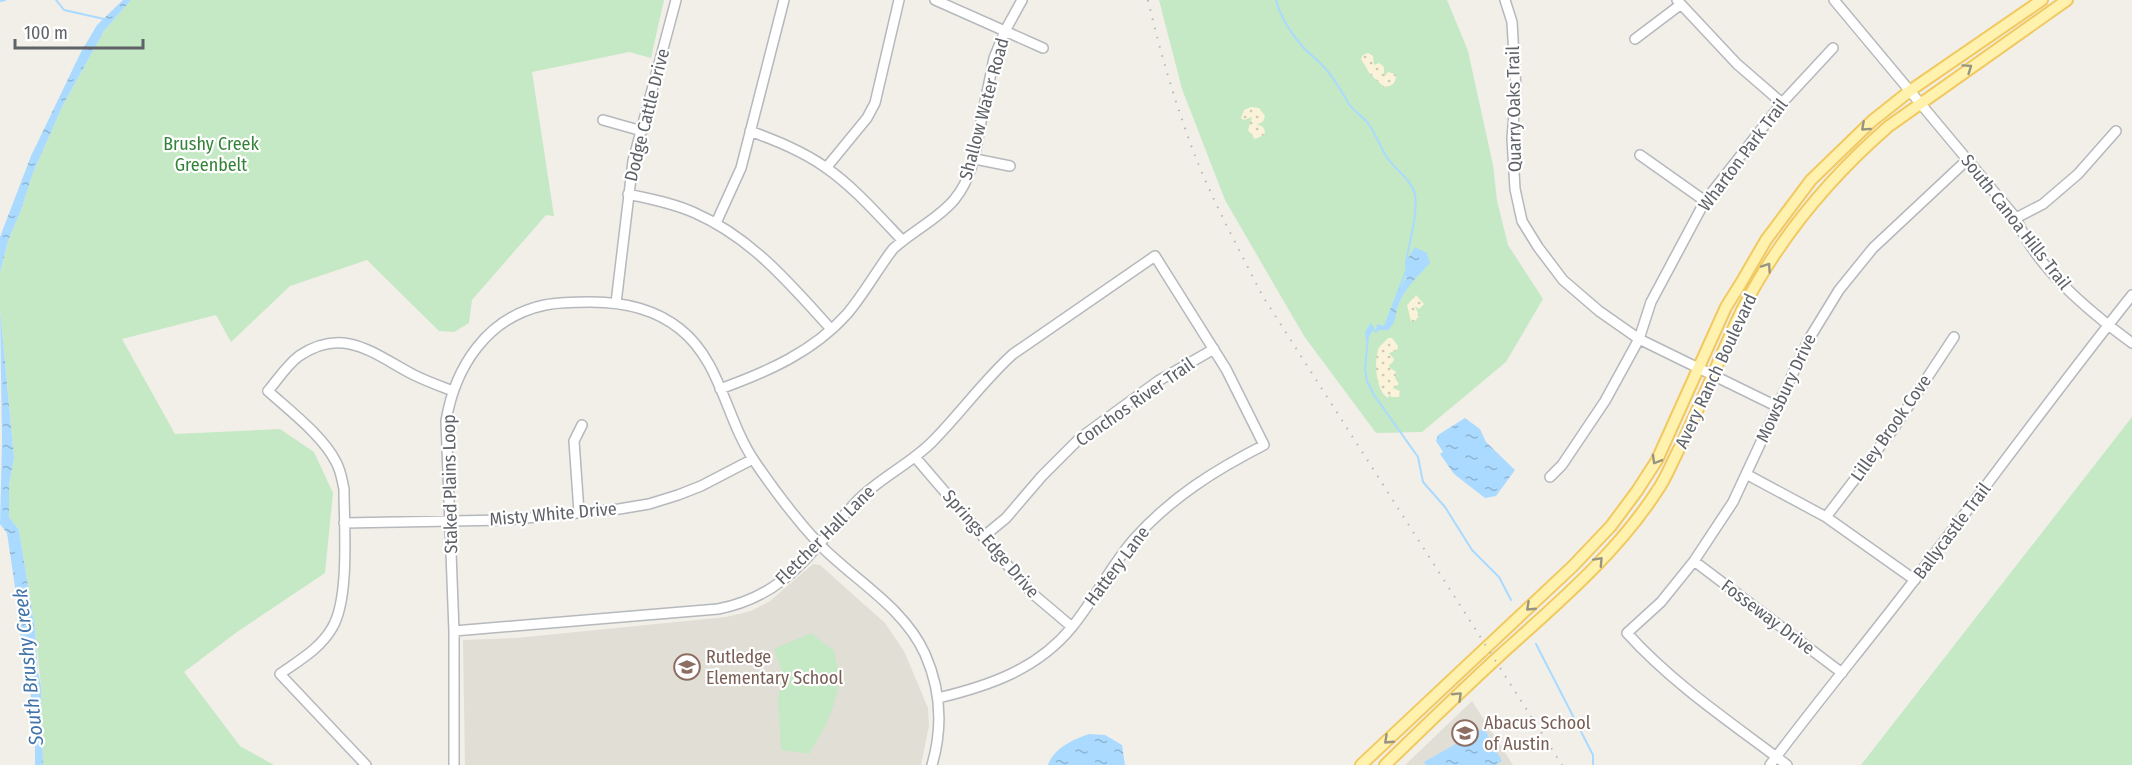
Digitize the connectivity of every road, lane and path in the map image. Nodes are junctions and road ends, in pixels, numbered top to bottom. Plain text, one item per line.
1 (676, 0) edge
2 (784, 0) edge
3 (899, 0) edge
4 (935, 0) edge
5 (1022, 0) edge
6 (1505, 0) edge
7 (1834, 0) edge
8 (2042, 0) edge
9 (2067, 0) edge
10 (1679, 3) edge
11 (1005, 31) junction
12 (1635, 39) dead end
13 (1043, 48) dead end
14 (1833, 48) dead end
15 (1911, 90) junction
16 (1921, 102) junction
17 (1782, 103) junction
18 (603, 120) dead end
19 (642, 131) junction
20 (750, 131) junction
21 (2116, 131) dead end
22 (1640, 155) dead end
23 (975, 159) junction
24 (1967, 160) junction
25 (1010, 166) dead end
26 (826, 168) junction
27 (628, 194) junction
28 (1706, 201) junction
29 (2016, 218) junction
30 (716, 223) junction
31 (902, 240) junction
32 (1155, 256) joint
33 (2132, 295) edge
34 (616, 303) junction
35 (2108, 325) junction
36 (831, 329) junction
37 (1954, 337) dead end
38 (1639, 339) junction
39 (2132, 343) edge
40 (1214, 349) junction
41 (1699, 369) junction
42 (1713, 375) junction
43 (720, 389) junction
44 (453, 391) junction
45 (1776, 406) junction
46 (582, 425) dead end
47 (915, 457) junction
48 (753, 459) junction
49 (1746, 474) junction
50 (1550, 477) dead end
51 (579, 512) junction
52 (1826, 517) junction
53 (449, 521) junction
54 (344, 524) junction
55 (983, 537) junction
56 (819, 544) junction
57 (1694, 561) junction
58 (1915, 580) junction
59 (1072, 627) junction
60 (454, 631) junction
61 (1842, 673) junction
62 (939, 698) junction
63 (1776, 756) junction
64 (366, 765) edge
65 (454, 765) edge
66 (932, 765) edge
67 (1362, 765) edge
68 (1385, 765) edge
69 (1770, 765) edge
70 (1787, 765) edge

1 - 19 street, Dodge Cattle Drive
2 - 20 street
3 - 26 street
4 - 11 street
5 - 11 street, Shallow Water Road
6 - 38 street, Quarry Oaks Trail
7 - 15 street, South Canoa Hills Trail
8 - 15 main road, Avery Ranch Boulevard
16 -> 9 main road, Avery Ranch Boulevard
10 - 12 street
10 - 17 street
11 - 13 street
11 - 23 street, Shallow Water Road
14 - 17 street, Wharton Park Trail
15 - 16 street, South Canoa Hills Trail
15 -> 41 main road, Avery Ranch Boulevard
16 - 24 street, South Canoa Hills Trail
42 -> 16 main road, Avery Ranch Boulevard
17 - 28 street, Wharton Park Trail
18 - 19 street
19 - 27 street, Dodge Cattle Drive
20 - 26 street
20 - 30 street
21 - 29 street
22 - 28 street
23 - 25 street
23 - 31 street, Shallow Water Road
24 - 29 street, South Canoa Hills Trail
24 - 45 street, Mowsbury Drive
26 - 31 street
27 - 30 street
27 - 34 street, Dodge Cattle Drive
28 - 38 street, Wharton Park Trail
29 - 35 street, South Canoa Hills Trail
30 - 36 street
31 - 36 street, Shallow Water Road
32 - 40 street, Hattery Lane
32 - 47 street, Fletcher Hall Lane
33 - 35 street, Ballycastle Trail
34 - 43 street, Staked Plains Loop
34 - 44 street, Staked Plains Loop
35 - 39 street, South Canoa Hills Trail
35 - 58 street, Ballycastle Trail
36 - 43 street, Shallow Water Road
37 - 52 street, Lilley Brook Cove
38 - 41 street, Quarry Oaks Trail
38 - 50 street, Wharton Park Trail
40 - 55 street, Conchos River Trail
40 - 59 street, Hattery Lane
41 - 42 street, Quarry Oaks Trail
41 -> 67 main road, Avery Ranch Boulevard
42 - 45 street, Quarry Oaks Trail
68 -> 42 main road, Avery Ranch Boulevard
43 - 48 street, Staked Plains Loop
44 - 53 street, Staked Plains Loop
44 - 54 street
45 - 49 street, Mowsbury Drive
46 - 51 street
47 - 55 street, Springs Edge Drive
47 - 56 street, Fletcher Hall Lane
48 - 51 street, Misty White Drive
48 - 56 street, Staked Plains Loop
49 - 52 street
49 - 57 street, Mowsbury Drive
51 - 53 street, Misty White Drive
52 - 58 street
53 - 54 street, Misty White Drive
53 - 60 street, Staked Plains Loop
54 - 64 street
55 - 59 street, Springs Edge Drive
56 - 60 street, Fletcher Hall Lane
56 - 62 street, Staked Plains Loop
57 - 61 street, Fosseway Drive
57 - 63 street, Mowsbury Drive
58 - 61 street, Ballycastle Trail
59 - 62 street, Hattery Lane
60 - 65 street, Staked Plains Loop
61 - 63 street, Ballycastle Trail
62 - 66 street, Staked Plains Loop
63 - 69 street, Ballycastle Trail
63 - 70 street

